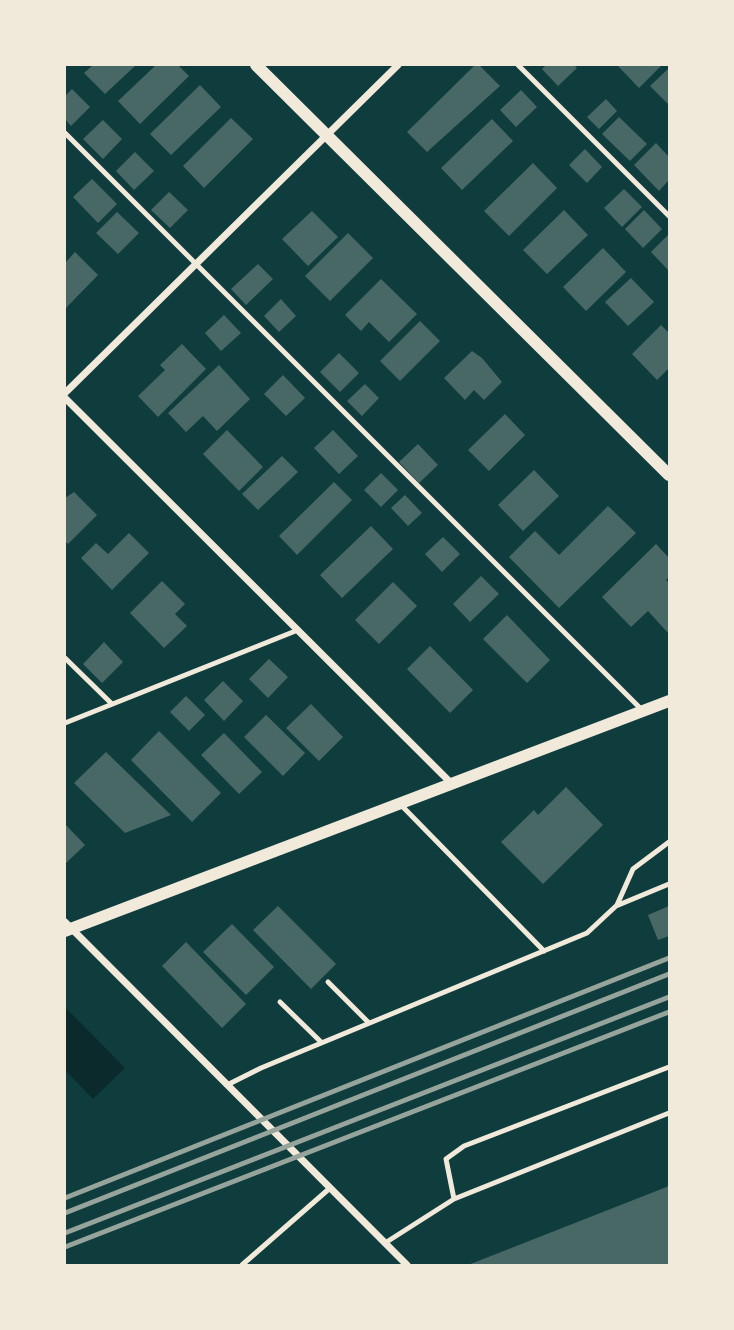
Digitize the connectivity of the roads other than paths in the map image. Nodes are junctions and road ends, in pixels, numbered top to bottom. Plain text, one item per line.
1 (256, 65) edge
2 (398, 65) edge
3 (518, 65) edge
4 (65, 133) edge
5 (327, 135) junction
6 (669, 216) edge
7 (196, 264) junction
8 (65, 395) edge
9 (669, 475) edge
10 (298, 630) junction
11 (65, 658) edge
12 (669, 701) edge
13 (112, 704) junction
14 (644, 711) junction
15 (65, 723) edge
16 (453, 784) junction
17 (400, 804) junction
18 (669, 842) edge
19 (669, 884) edge
20 (616, 906) junction
21 (67, 927) edge
22 (544, 951) junction
23 (328, 982) dead end
24 (280, 1002) dead end
25 (369, 1023) junction
26 (321, 1042) junction
27 (669, 1067) edge
28 (227, 1085) junction
29 (669, 1113) edge
30 (330, 1188) junction
31 (454, 1199) junction
32 (385, 1242) junction
33 (242, 1265) edge
34 (407, 1265) edge

1 - 5 street
2 - 5 street
3 - 6 lane
4 - 7 lane
5 - 7 street
5 - 9 street
7 - 8 street
7 - 14 lane
8 - 10 street
10 - 13 lane
10 - 16 street
11 - 13 lane
12 - 14 street
13 - 15 lane
14 - 16 street
16 - 17 street
17 - 21 street
17 - 22 lane
18 - 20 lane
19 - 20 lane
20 - 22 lane
21 - 28 street
22 - 25 lane
23 - 25 lane
24 - 26 lane
25 - 26 lane
26 - 28 lane
27 - 31 lane
28 - 30 street
29 - 31 lane
30 - 32 street
30 - 33 lane
31 - 32 lane
32 - 34 street

